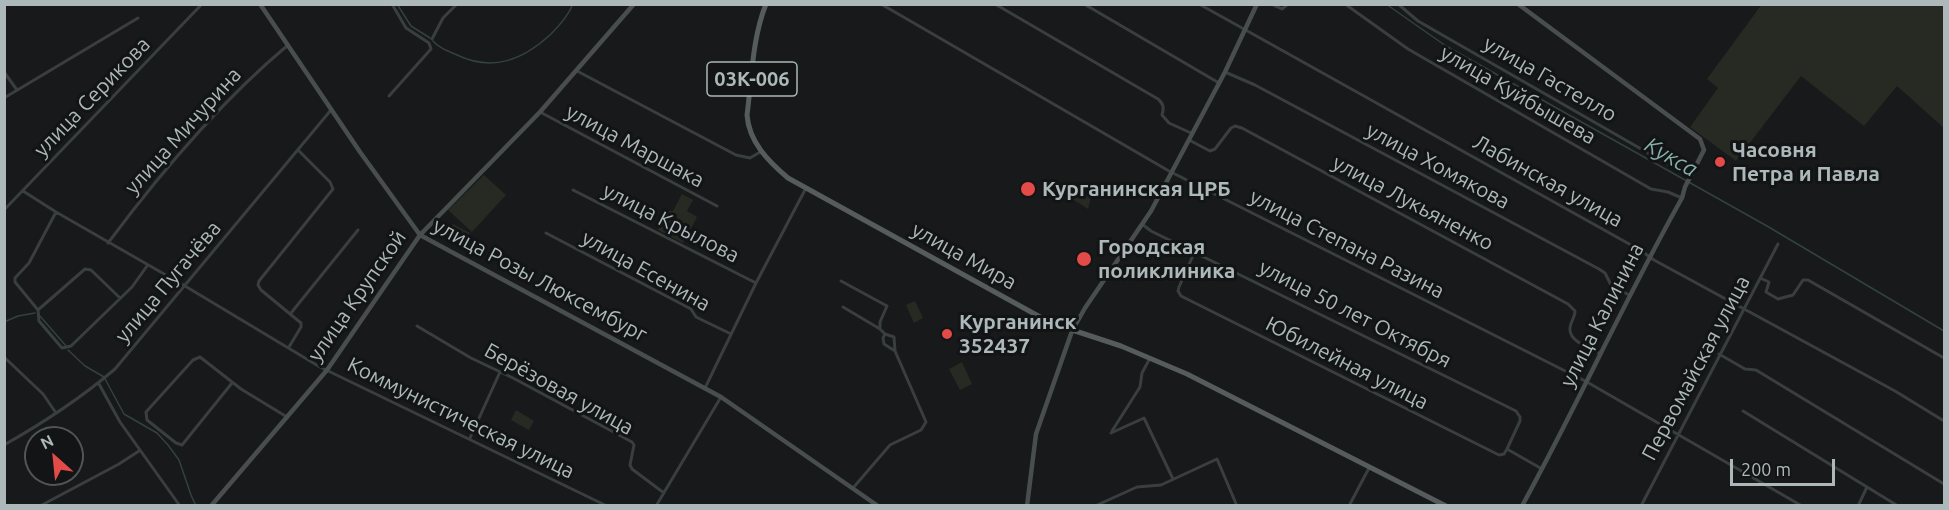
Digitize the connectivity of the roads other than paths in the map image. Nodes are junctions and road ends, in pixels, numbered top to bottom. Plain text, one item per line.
1 (202, 4) edge
2 (260, 4) edge
3 (392, 4) edge
4 (457, 4) edge
5 (634, 4) edge
6 (766, 4) edge
7 (880, 4) edge
8 (995, 4) edge
9 (1084, 4) edge
10 (1199, 4) edge
11 (1257, 4) edge
12 (1271, 4) edge
13 (1288, 4) edge
14 (1345, 4) edge
15 (1398, 4) edge
16 (1518, 4) edge
17 (138, 18) dead end
18 (1245, 29) junction
19 (432, 39) dead end
20 (288, 45) junction
21 (577, 71) junction
22 (4, 72) edge
23 (1225, 72) junction
24 (1219, 83) junction
25 (17, 91) junction
26 (389, 96) dead end
27 (4, 98) edge
28 (331, 111) junction
29 (540, 112) junction
30 (1191, 133) junction
31 (1188, 140) junction
32 (298, 150) junction
33 (762, 151) junction
34 (1172, 172) junction
35 (1690, 179) junction
36 (806, 188) junction
37 (573, 190) dead end
38 (23, 191) junction
39 (1682, 198) junction
40 (717, 206) dead end
41 (4, 210) edge
42 (56, 212) junction
43 (1142, 224) junction
44 (358, 230) dead end
45 (546, 233) dead end
46 (420, 235) junction
47 (108, 243) junction
48 (1778, 244) dead end
49 (1195, 251) junction
50 (1649, 257) junction
51 (148, 266) junction
52 (1760, 278) junction
53 (841, 281) dead end
54 (756, 283) junction
55 (184, 286) junction
56 (1629, 295) junction
57 (120, 298) junction
58 (843, 307) dead end
59 (1744, 308) junction
60 (38, 310) junction
61 (291, 313) junction
62 (417, 326) dead end
63 (880, 328) junction
64 (1072, 331) junction
65 (731, 334) junction
66 (885, 334) junction
67 (289, 348) junction
68 (896, 351) junction
69 (1601, 354) junction
70 (1719, 354) junction
71 (4, 357) edge
72 (1150, 358) junction
73 (1944, 358) edge
74 (327, 370) junction
75 (500, 372) junction
76 (1587, 382) junction
77 (232, 383) junction
78 (99, 384) junction
79 (705, 388) junction
80 (721, 397) junction
81 (1743, 411) dead end
82 (56, 413) junction
83 (287, 417) junction
84 (1944, 421) edge
85 (1678, 433) junction
86 (470, 438) junction
87 (4, 445) edge
88 (1507, 449) junction
89 (140, 451) junction
90 (1370, 466) junction
91 (1542, 469) junction
92 (1173, 479) junction
93 (1944, 484) edge
94 (1868, 487) junction
95 (853, 488) junction
96 (664, 493) junction
97 (40, 506) edge
98 (180, 506) edge
99 (211, 506) edge
100 (607, 506) edge
101 (656, 506) edge
102 (878, 506) edge
103 (1027, 506) edge
104 (1095, 506) edge
105 (1237, 506) edge
106 (1349, 506) edge
107 (1446, 506) edge
108 (1522, 506) edge
109 (1641, 506) edge
110 (1802, 506) edge
111 (1858, 506) edge
112 (1898, 506) edge

1 - 38 street, улица Серикова
2 - 20 street, улица Розы Люксембург
3 - 26 street
4 - 19 street
5 - 21 street, улица Крупской
6 - 33 main road, 03К-006
7 - 34 street, улица Степана Разина
8 - 30 street
9 - 24 street
10 - 18 street, Лабинская улица
11 - 18 street
12 - 13 street
14 - 39 street, улица Куйбышева
15 - 35 street, улица Гастелло
16 - 35 street, улица Калинина
17 - 25 street
18 - 23 street
18 - 50 street, Лабинская улица
20 - 28 street, улица Розы Люксембург
20 - 47 street, улица Мичурина
21 - 29 street, улица Крупской
21 - 33 street
22 - 25 street
23 - 24 street
23 - 56 street, улица Хомякова
24 - 30 street
25 - 27 street
28 - 32 street, улица Пугачёва
28 - 46 street, улица Розы Люксембург
29 - 40 street, улица Маршака
29 - 46 street, улица Крупской
30 - 31 street
31 - 34 street
31 - 69 street, улица Лукьяненко
32 - 55 street, улица Пугачёва
32 - 61 street
33 - 36 main road, улица Мира / 03К-006
34 - 43 street
34 - 76 street, улица Степана Разина
35 - 39 street, улица Калинина
36 - 54 street
36 - 64 main road, улица Мира / 03К-006
37 - 54 street, улица Крылова
38 - 41 street, улица Серикова
38 - 42 street, Коммунистическая улица
39 - 50 street, улица Калинина
42 - 47 street, Коммунистическая улица
42 - 60 street
43 - 49 street, улица 50 лет Октября
43 - 64 street
44 - 61 street
45 - 65 street, улица Есенина
46 - 74 street, улица Крупской
46 - 79 street, улица Розы Люксембург
47 - 51 street, Коммунистическая улица
48 - 52 street, Первомайская улица
49 - 88 street, улица 50 лет Октября
49 - 88 street, Юбилейная улица
50 - 56 street, улица Калинина
50 - 59 street, Лабинская улица
51 - 55 street, Коммунистическая улица
51 - 57 street
52 - 59 street, Первомайская улица
52 - 73 street
53 - 63 street
54 - 65 street
55 - 67 street, Коммунистическая улица
55 - 78 street, улица Пугачёва
56 - 69 street, улица Калинина
57 - 60 street
57 - 60 street
58 - 63 street
59 - 70 street, Первомайская улица
59 - 84 street, Лабинская улица
61 - 67 street
62 - 75 street, Берёзовая улица
63 - 66 street
64 - 72 main road, улица Мира / 03К-006
64 - 103 street
65 - 79 street
66 - 68 street
66 - 68 street
67 - 74 street, Коммунистическая улица
68 - 95 street
69 - 76 street, улица Калинина
70 - 85 street, Первомайская улица
70 - 93 street
71 - 82 street
72 - 90 main road, улица Мира / 03К-006
72 - 92 street
74 - 83 street, улица Крупской
74 - 86 street, Коммунистическая улица
75 - 86 street
75 - 96 street, Берёзовая улица
76 - 85 street, улица Степана Разина
76 - 91 street, улица Калинина
77 - 77 street
77 - 83 street
78 - 82 street, улица Пугачёва
78 - 89 street
79 - 80 street, улица Розы Люксембург
80 - 95 street, улица Розы Люксембург
80 - 96 street
81 - 94 street
82 - 87 street, улица Пугачёва
83 - 99 street, улица Крупской
85 - 109 street, Первомайская улица
85 - 110 street, улица Степана Разина
86 - 100 street, Коммунистическая улица
88 - 91 street, Юбилейная улица
89 - 97 street
89 - 98 street
90 - 106 street
90 - 107 main road, улица Мира / 03К-006
91 - 108 street, улица Калинина
92 - 104 street
92 - 105 street
94 - 111 street
94 - 112 street
95 - 102 street, улица Розы Люксембург
96 - 101 street

